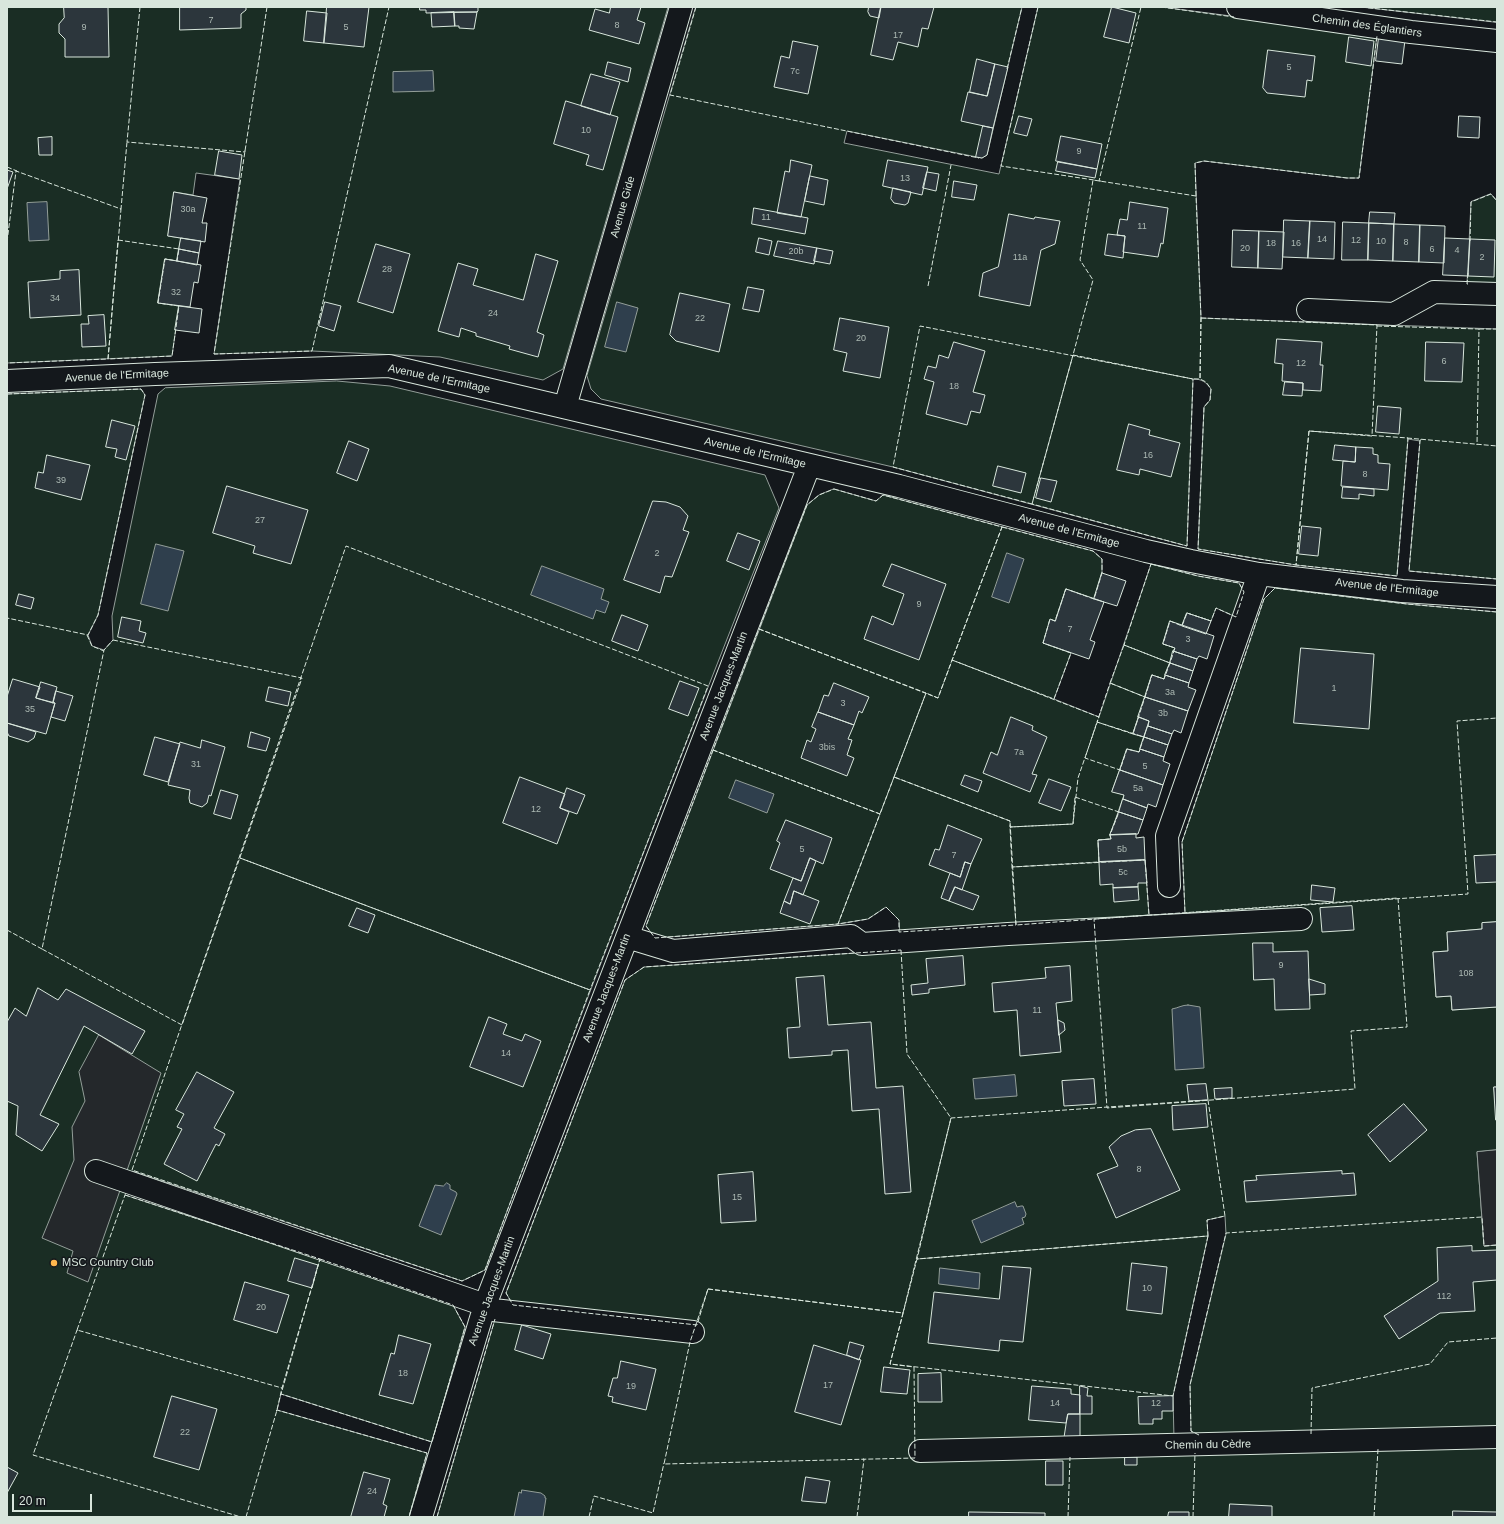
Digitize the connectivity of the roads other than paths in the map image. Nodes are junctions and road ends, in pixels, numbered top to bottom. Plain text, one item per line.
1 (681, 7) edge
2 (1238, 7) edge
3 (1497, 42) edge
4 (1497, 294) edge
5 (1308, 310) dead end
6 (7, 381) edge
7 (565, 407) junction
8 (809, 466) junction
9 (1259, 574) junction
10 (1497, 597) edge
11 (1169, 886) dead end
12 (1301, 919) dead end
13 (627, 937) junction
14 (96, 1171) dead end
15 (485, 1307) junction
16 (693, 1332) dead end
17 (1497, 1437) edge
18 (920, 1452) dead end
19 (420, 1517) edge

1 - 7 street, Avenue Gide
2 - 3 street, Chemin des Églantiers
4 - 5 street
6 - 7 street, Avenue de l'Ermitage
7 - 8 street, Avenue de l'Ermitage
8 - 9 street, Avenue de l'Ermitage
8 - 13 street, Avenue Jacques-Martin
9 - 10 street, Avenue de l'Ermitage
9 - 11 street
12 - 13 street
13 - 15 street, Avenue Jacques-Martin
14 - 15 street
15 - 16 street
15 - 19 street, Avenue Jacques-Martin
17 - 18 street, Chemin du Cèdre

